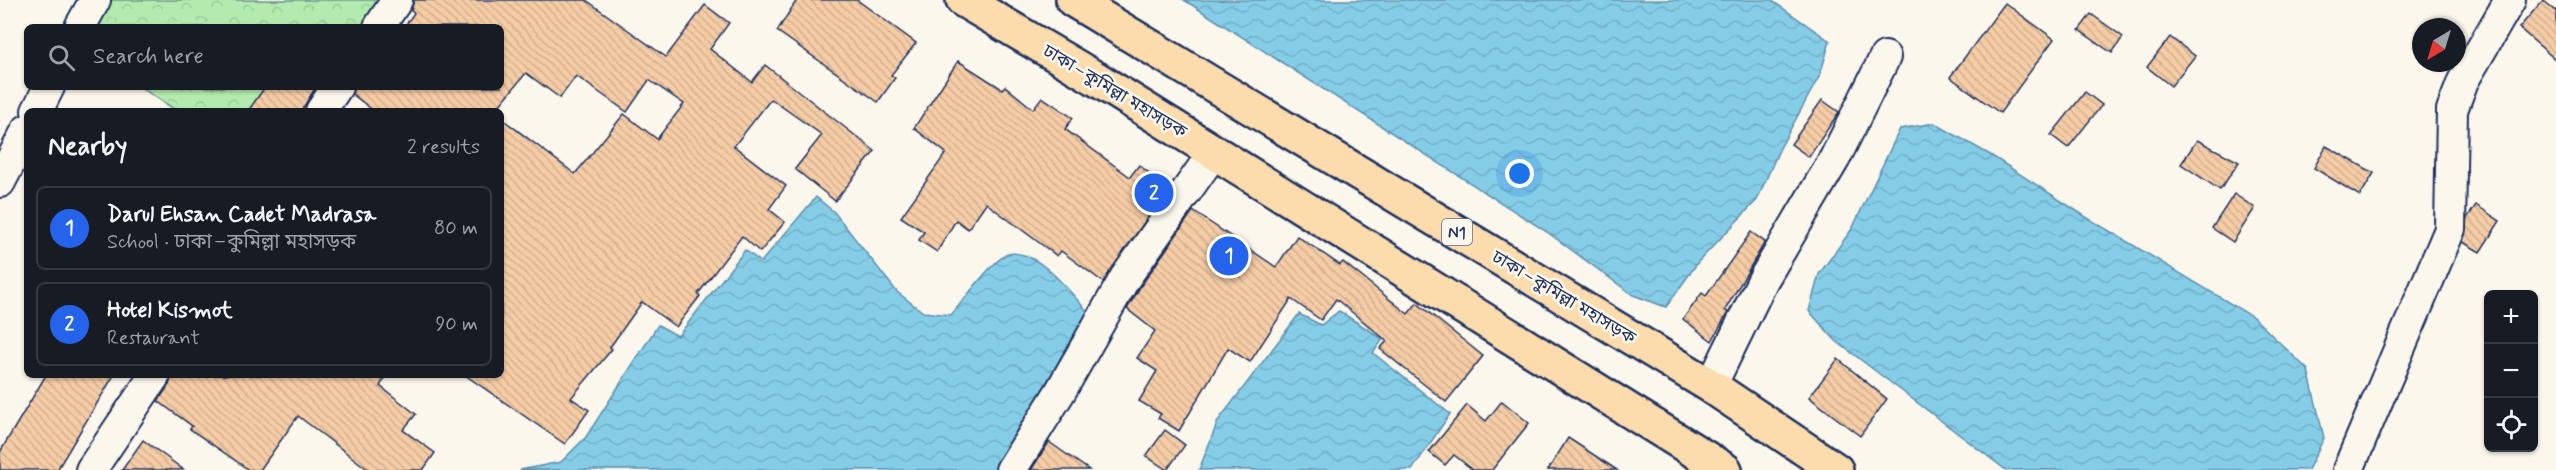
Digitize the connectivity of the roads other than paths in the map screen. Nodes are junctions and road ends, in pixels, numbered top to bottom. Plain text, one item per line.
1 (94, 0) edge
2 (397, 0) edge
3 (963, 0) edge
4 (1073, 0) edge
5 (2510, 0) edge
6 (82, 24) edge
7 (381, 24) edge
8 (1885, 57) dead end
9 (48, 90) edge
10 (335, 90) edge
11 (38, 108) edge
12 (323, 108) edge
13 (24, 136) edge
14 (1214, 152) junction
15 (0, 182) edge
16 (152, 378) edge
17 (1711, 386) junction
18 (91, 470) edge
19 (1011, 470) edge
20 (1725, 470) edge
21 (1836, 470) edge
22 (2348, 470) edge

1 - 6 street
2 - 7 street
3 - 14 highway, ঢাকা–কুমিল্লা মহাসড়ক
4 - 17 highway, ঢাকা–কুমিল্লা মহাসড়ক / N1
5 - 22 street
8 - 17 street
9 - 11 street
10 - 12 street
13 - 15 street
14 - 19 street
14 - 20 highway, ঢাকা–কুমিল্লা মহাসড়ক
16 - 18 street
17 - 21 highway, ঢাকা–কুমিল্লা মহাসড়ক / N1

